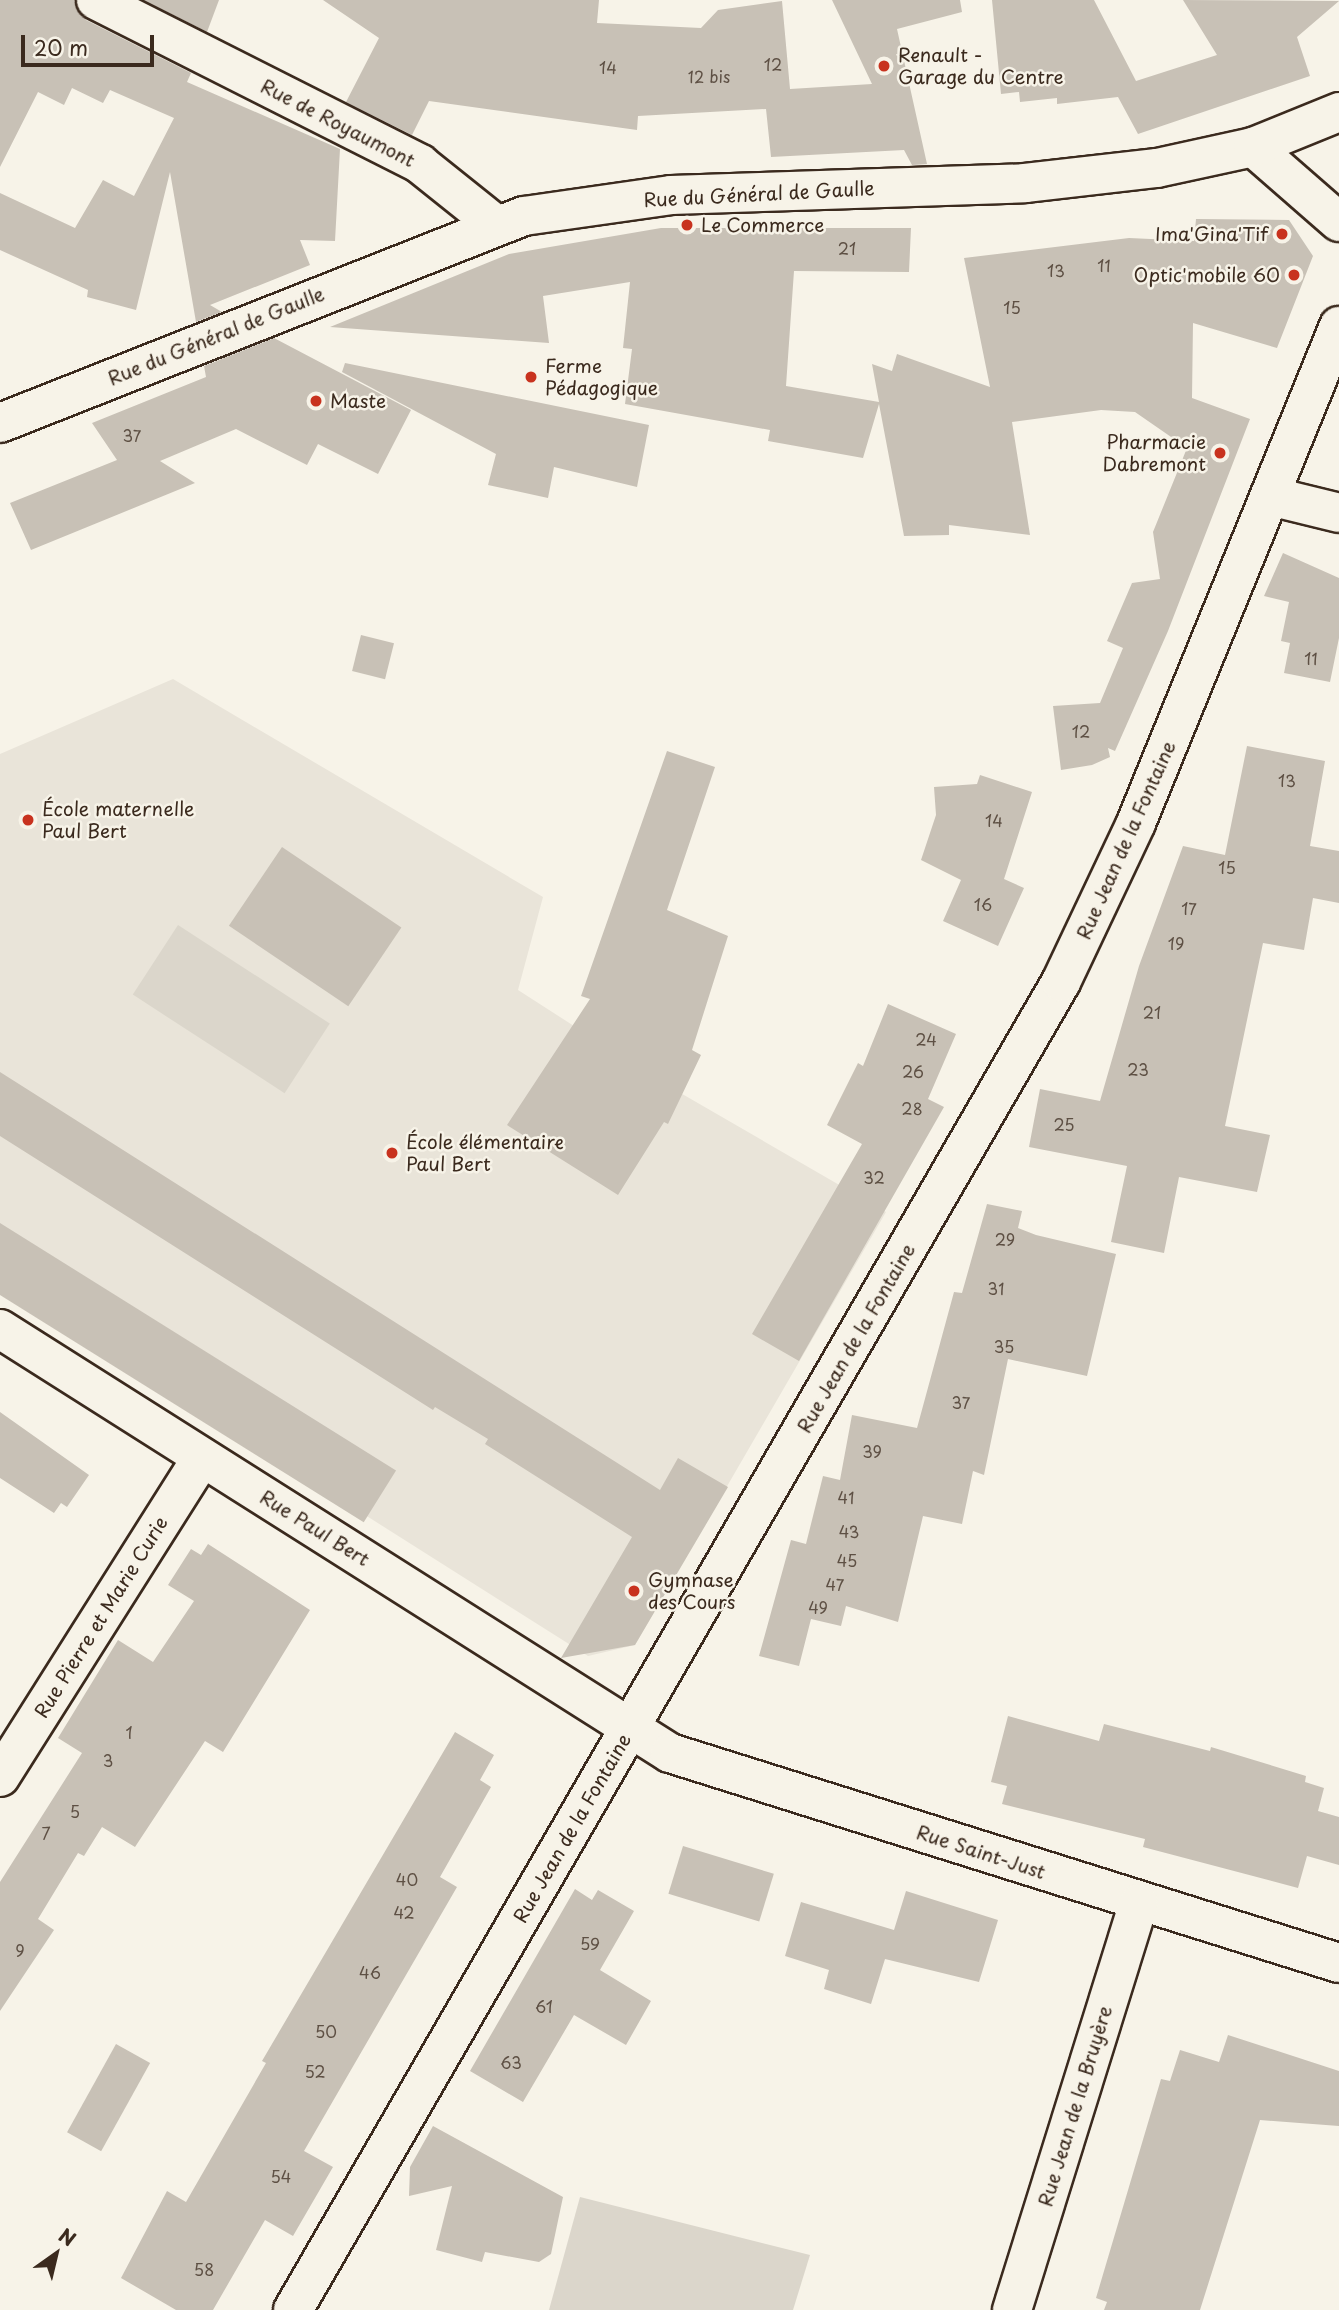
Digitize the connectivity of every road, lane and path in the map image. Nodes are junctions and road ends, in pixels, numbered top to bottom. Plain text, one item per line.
1 (96, 0) edge
2 (1339, 112) edge
3 (1253, 147) junction
4 (1339, 222) edge
5 (495, 224) junction
6 (1339, 326) edge
7 (0, 423) edge
8 (1270, 496) junction
9 (1339, 513) edge
10 (0, 1329) edge
11 (202, 1457) junction
12 (630, 1728) junction
13 (0, 1777) edge
14 (1139, 1903) junction
15 (1339, 1963) edge
16 (293, 2310) edge
17 (1012, 2310) edge

1 - 5 street, Rue de Royaumont
2 - 3 street, Rue du Général de Gaulle
3 - 4 street
3 - 5 street, Rue du Général de Gaulle
5 - 7 street, Rue du Général de Gaulle
6 - 8 street, Rue Jean de la Fontaine
8 - 9 street
8 - 12 street, Rue Jean de la Fontaine
10 - 11 street, Rue Paul Bert
11 - 12 street, Rue Paul Bert
11 - 13 street, Rue Pierre et Marie Curie
12 - 14 street, Rue Saint-Just
12 - 16 street, Rue Jean de la Fontaine
14 - 15 street, Rue Saint-Just
14 - 17 street, Rue Jean de la Bruyère

